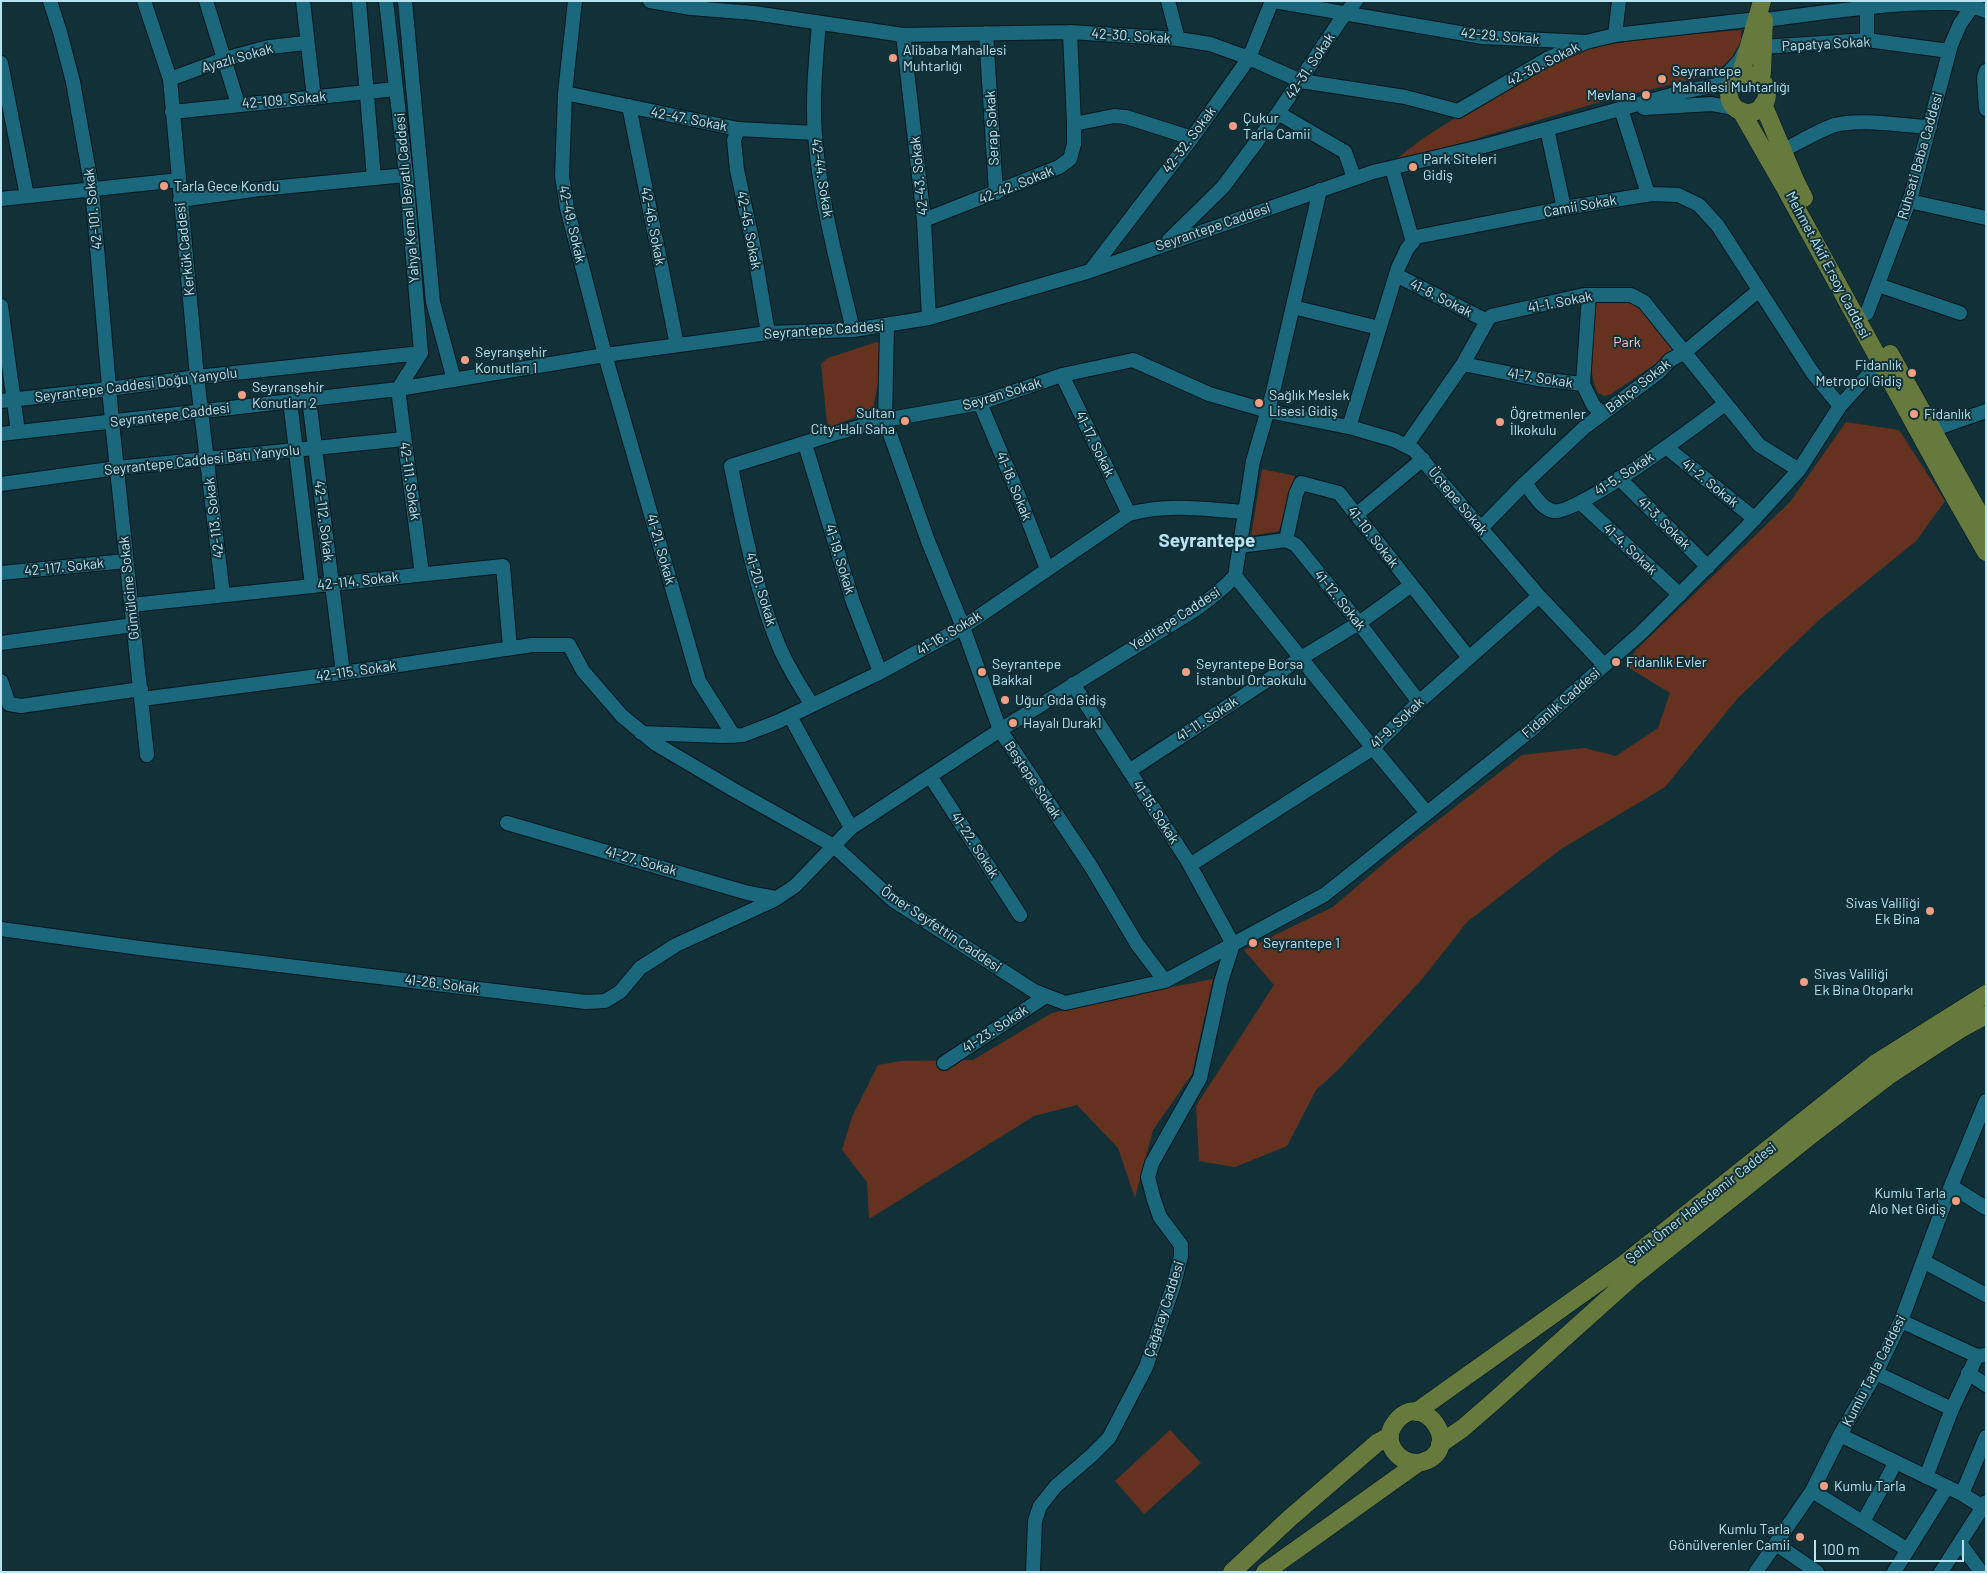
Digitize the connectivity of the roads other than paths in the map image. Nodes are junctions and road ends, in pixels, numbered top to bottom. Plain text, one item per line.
1 (50, 1) edge
2 (144, 1) edge
3 (206, 1) edge
4 (303, 1) edge
5 (359, 1) edge
6 (386, 1) edge
7 (405, 1) edge
8 (575, 1) edge
9 (650, 1) edge
10 (1168, 1) edge
11 (1273, 1) edge
12 (1356, 1) edge
13 (1619, 1) edge
14 (1764, 1) edge
15 (1974, 3) edge
16 (1867, 4) edge
17 (1986, 11) edge
18 (1344, 15) junction
19 (1761, 20) junction
20 (819, 23) junction
21 (1070, 32) junction
22 (986, 33) junction
23 (903, 35) junction
24 (1615, 35) junction
25 (1178, 39) junction
26 (1867, 40) junction
27 (1586, 42) junction
28 (306, 43) junction
29 (1756, 45) junction
30 (1949, 51) junction
31 (1249, 58) junction
32 (224, 59) junction
33 (1, 63) edge
34 (1986, 71) edge
35 (170, 79) junction
36 (1759, 79) junction
37 (1737, 80) junction
38 (1301, 81) junction
39 (4, 82) edge
40 (1716, 86) junction
41 (396, 89) junction
42 (565, 93) junction
43 (367, 94) junction
44 (314, 98) junction
45 (238, 104) junction
46 (1712, 104) junction
47 (1764, 104) junction
48 (629, 106) junction
49 (1621, 109) junction
50 (1986, 109) edge
51 (1739, 110) junction
52 (172, 112) junction
53 (1278, 113) junction
54 (1074, 124) junction
55 (1749, 127) junction
56 (1930, 127) junction
57 (738, 128) junction
58 (1547, 129) junction
59 (815, 133) junction
60 (1192, 138) junction
61 (1782, 151) junction
62 (1392, 168) junction
63 (406, 175) junction
64 (374, 178) junction
65 (1354, 178) junction
66 (178, 180) junction
67 (92, 189) junction
68 (1320, 190) junction
69 (996, 193) junction
70 (1648, 194) junction
71 (27, 196) junction
72 (1, 199) edge
73 (180, 200) junction
74 (1909, 201) junction
75 (1564, 208) junction
76 (1986, 218) edge
77 (924, 220) junction
78 (1412, 242) junction
79 (1165, 243) junction
80 (1090, 270) junction
81 (1396, 275) junction
82 (1878, 285) junction
83 (1758, 291) junction
84 (1589, 295) junction
85 (1, 306) edge
86 (1293, 307) junction
87 (1867, 313) junction
88 (1960, 313) dead end
89 (929, 318) junction
90 (1486, 321) junction
91 (887, 326) junction
92 (1379, 328) junction
93 (853, 330) junction
94 (768, 332) junction
95 (677, 345) junction
96 (1685, 352) junction
97 (421, 353) junction
98 (605, 355) junction
99 (1880, 362) junction
100 (1463, 364) junction
101 (1062, 375) junction
102 (197, 377) junction
103 (454, 380) junction
104 (1583, 384) junction
105 (398, 388) junction
106 (109, 389) junction
107 (309, 399) junction
108 (8, 400) edge
109 (290, 401) junction
110 (980, 403) junction
111 (1725, 404) junction
112 (1840, 406) junction
113 (202, 411) junction
114 (1268, 411) junction
115 (1986, 411) edge
116 (1602, 414) junction
117 (884, 420) junction
118 (112, 422) junction
119 (1349, 427) junction
120 (1932, 430) junction
121 (18, 432) junction
122 (1, 434) edge
123 (404, 439) junction
124 (805, 444) junction
125 (1406, 446) junction
126 (1666, 447) junction
127 (315, 448) junction
128 (296, 451) junction
129 (1422, 459) junction
130 (207, 460) junction
131 (731, 466) joint
132 (117, 468) junction
133 (1799, 470) junction
134 (1620, 478) junction
135 (1525, 483) junction
136 (1, 484) edge
137 (1580, 503) junction
138 (1244, 512) junction
139 (1129, 514) junction
140 (1356, 515) junction
141 (1755, 519) junction
142 (1986, 526) edge
143 (1481, 528) junction
144 (1286, 540) junction
145 (1239, 546) junction
146 (1986, 552) edge
147 (126, 561) junction
148 (1708, 567) junction
149 (1047, 569) junction
150 (1, 573) edge
151 (422, 574) junction
152 (1235, 576) junction
153 (332, 583) junction
154 (312, 586) junction
155 (1410, 586) junction
156 (223, 595) junction
157 (1680, 595) junction
158 (1539, 596) junction
159 (131, 604) junction
160 (1359, 623) junction
161 (133, 625) junction
162 (963, 627) junction
163 (569, 645) joint
164 (3, 646) edge
165 (510, 648) junction
166 (1301, 658) junction
167 (1469, 658) junction
168 (1604, 666) junction
169 (880, 672) junction
170 (343, 673) junction
171 (1, 681) edge
172 (1073, 684) junction
173 (141, 694) junction
174 (1419, 702) junction
175 (812, 705) junction
176 (790, 716) junction
177 (1000, 730) junction
178 (641, 733) junction
179 (734, 736) junction
180 (1373, 748) junction
181 (147, 755) dead end
182 (1129, 771) junction
183 (930, 776) junction
184 (1427, 813) junction
185 (507, 822) dead end
186 (851, 828) junction
187 (834, 846) junction
188 (1190, 865) junction
189 (776, 898) junction
190 (1020, 915) dead end
191 (1, 929) edge
192 (1233, 944) junction
193 (1165, 982) junction
194 (1986, 994) edge
195 (1046, 996) junction
196 (1986, 1015) edge
197 (944, 1063) dead end
198 (1986, 1100) edge
199 (1951, 1186) junction
200 (1986, 1208) edge
201 (1923, 1261) junction
202 (1984, 1289) edge
203 (1901, 1322) junction
204 (1981, 1356) edge
205 (1876, 1373) junction
206 (1968, 1373) junction
207 (1986, 1385) edge
208 (1952, 1409) junction
209 (1416, 1412) junction
210 (1840, 1435) junction
211 (1390, 1436) junction
212 (1986, 1437) edge
213 (1440, 1444) junction
214 (1896, 1462) junction
215 (1418, 1463) junction
216 (1926, 1477) junction
217 (1947, 1487) junction
218 (1812, 1491) junction
219 (1962, 1494) junction
220 (1985, 1506) edge
221 (1863, 1522) junction
222 (1960, 1543) junction
223 (1776, 1544) junction
224 (1908, 1550) junction
225 (1942, 1571) edge
226 (1033, 1572) edge
227 (1232, 1572) edge
228 (1264, 1572) edge
229 (1756, 1572) edge
230 (1817, 1572) edge
231 (1894, 1572) edge
232 (1981, 1572) edge

1 - 67 street, 42-101. Sokak
2 - 35 street, Kerkük Caddesi
3 - 32 street
4 - 28 street
5 - 43 street
6 - 41 street, Yahya Kemal Beyatlı Caddesi
7 - 103 street, Yahya Kemal Beyatlı Caddesi
8 - 42 street, 42-49. Sokak
9 - 20 street, 42-30. Sokak
10 - 25 street
11 - 18 street, 42-29. Sokak
11 - 31 street, 42-32. Sokak
12 - 18 street, 42-31. Sokak
13 - 24 street
14 - 19 main road
15 - 16 street, 42-29. Sokak
15 - 17 street, 42-29. Sokak
15 - 30 street, Ruhsati Baba Caddesi
16 - 19 street, 42-29. Sokak
16 - 26 street
18 - 27 street, 42-29. Sokak
18 - 38 street, 42-31. Sokak
19 - 24 street, 42-29. Sokak
19 - 29 main road
20 - 23 street, 42-30. Sokak
20 - 59 street, 42-44. Sokak
21 - 22 street, 42-30. Sokak
21 - 25 street, 42-30. Sokak
21 - 54 street
22 - 23 street, 42-30. Sokak
22 - 69 street, Serap Sokak
23 - 77 street, 42-43. Sokak
24 - 27 street, 42-29. Sokak
25 - 31 street, 42-30. Sokak
26 - 29 street, Papatya Sokak
26 - 30 street, Papatya Sokak
27 - 38 street, 42-30. Sokak
28 - 32 street, Ayazlı Sokak
28 - 44 street
29 - 36 main road
29 - 37 main road
29 - 40 street
30 - 56 street, Ruhsati Baba Caddesi
31 - 38 street, 42-30. Sokak
31 - 60 street, 42-32. Sokak
32 - 35 street, Ayazlı Sokak
32 - 45 street
33 - 39 street
34 - 50 street
35 - 52 street, Kerkük Caddesi
36 - 37 main road
36 - 47 main road
37 - 40 street, Seyrantepe Caddesi
37 - 51 main road
38 - 53 street, 42-31. Sokak
39 - 71 street
40 - 49 street, Seyrantepe Caddesi
41 - 43 street, 42-109. Sokak
41 - 63 street, Yahya Kemal Beyatlı Caddesi
42 - 48 street, 42-47. Sokak
42 - 98 street, 42-49. Sokak
43 - 44 street, 42-109. Sokak
43 - 64 street
44 - 45 street, 42-109. Sokak
45 - 52 street, 42-109. Sokak
46 - 49 street, Seyrantepe Caddesi
46 - 51 street, Seyrantepe Caddesi
46 - 55 street
47 - 51 main road
47 - 61 main road, Mehmet Akif Ersoy Caddesi
48 - 57 street, 42-47. Sokak
48 - 95 street, 42-46. Sokak
49 - 58 street, Seyrantepe Caddesi
49 - 70 street
51 - 55 main road, Mehmet Akif Ersoy Caddesi
52 - 66 street, Kerkük Caddesi
53 - 65 street
53 - 79 street, 42-31. Sokak
54 - 60 street
54 - 69 street, 42-42. Sokak
55 - 99 main road, Mehmet Akif Ersoy Caddesi
56 - 61 street
56 - 74 street, Ruhsati Baba Caddesi
57 - 59 street, 42-47. Sokak
57 - 94 street, 42-45. Sokak
58 - 62 street, Seyrantepe Caddesi
58 - 75 street
59 - 93 street, 42-44. Sokak
60 - 80 street, 42-32. Sokak
61 - 87 main road, Mehmet Akif Ersoy Caddesi
62 - 65 street, Seyrantepe Caddesi
62 - 78 street
63 - 64 street
63 - 97 street, Yahya Kemal Beyatlı Caddesi
64 - 73 street
65 - 68 street, Seyrantepe Caddesi
66 - 67 street
66 - 73 street, Kerkük Caddesi
67 - 71 street
67 - 106 street, 42-101. Sokak
68 - 79 street, Seyrantepe Caddesi
68 - 86 street
69 - 77 street, 42-42. Sokak
70 - 75 street, Camii Sokak
70 - 83 street, Camii Sokak
71 - 72 street
73 - 102 street, Kerkük Caddesi
74 - 76 street
74 - 82 street, Ruhsati Baba Caddesi
75 - 78 street, Camii Sokak
77 - 89 street, 42-43. Sokak
78 - 81 street
79 - 80 street, Seyrantepe Caddesi
80 - 89 street, Seyrantepe Caddesi
81 - 90 street, 41-8. Sokak
81 - 92 street
82 - 87 street, Ruhsati Baba Caddesi
82 - 88 street
83 - 96 street, Bahçe Sokak
83 - 112 street, Camii Sokak
84 - 90 street, 41-1. Sokak
84 - 96 street, 41-1. Sokak
84 - 104 street
85 - 108 street
86 - 92 street
86 - 114 street
87 - 120 main road, Mehmet Akif Ersoy Caddesi
89 - 91 street, Seyrantepe Caddesi
90 - 100 street
91 - 93 street, Seyrantepe Caddesi
91 - 117 street
92 - 119 street
93 - 94 street, Seyrantepe Caddesi
94 - 95 street, Seyrantepe Caddesi
95 - 98 street, Seyrantepe Caddesi
96 - 111 street, 41-1. Sokak
96 - 116 street, Bahçe Sokak
97 - 102 street, Seyrantepe Caddesi Doğu Yanyolu
97 - 105 street
98 - 103 street, Seyrantepe Caddesi
98 - 179 street, 41-21. Sokak
99 - 112 street, Fidanlık Caddesi
99 - 146 main road, Mehmet Akif Ersoy Caddesi
100 - 104 street, 41-7. Sokak
100 - 125 street
101 - 110 street, Seyran Sokak
101 - 114 street, Seyran Sokak
101 - 139 street, 41-17. Sokak
102 - 106 street, Seyrantepe Caddesi Doğu Yanyolu
102 - 113 street, Kerkük Caddesi
103 - 105 street, Seyrantepe Caddesi
104 - 116 street, 41-7. Sokak
105 - 107 street, Seyrantepe Caddesi
105 - 123 street, 42-111. Sokak
106 - 108 street, Seyrantepe Caddesi Doğu Yanyolu
106 - 118 street, 42-101. Sokak
107 - 109 street, Seyrantepe Caddesi
107 - 127 street, 42-112. Sokak
108 - 121 street
109 - 113 street, Seyrantepe Caddesi
109 - 128 street, 42-112. Sokak
110 - 117 street, Seyran Sokak
110 - 149 street, 41-18. Sokak
111 - 126 street, 41-5. Sokak
111 - 133 street, 41-1. Sokak
112 - 133 street, Fidanlık Caddesi
113 - 118 street, Seyrantepe Caddesi
113 - 130 street, 42-113. Sokak
114 - 119 street, Üçtepe Sokak
114 - 138 street
115 - 120 street
116 - 135 street, Bahçe Sokak
117 - 124 street, Seyran Sokak
117 - 162 street, Beştepe Sokak
118 - 121 street, Seyrantepe Caddesi
118 - 132 street, Gümülcine Sokak
119 - 125 street, Üçtepe Sokak
120 - 142 main road, Mehmet Akif Ersoy Caddesi
121 - 122 street, Seyrantepe Caddesi
123 - 127 street, Seyrantepe Caddesi Batı Yanyolu
123 - 151 street, 42-111. Sokak
124 - 131 street, Seyran Sokak
124 - 169 street, 41-19. Sokak
125 - 129 street, Üçtepe Sokak
126 - 134 street, 41-5. Sokak
126 - 141 street, 41-2. Sokak
127 - 128 street, Seyrantepe Caddesi Batı Yanyolu
127 - 153 street, 42-112. Sokak
128 - 130 street, Seyrantepe Caddesi Batı Yanyolu
128 - 154 street, 42-112. Sokak
129 - 140 street
129 - 143 street, Üçtepe Sokak
130 - 132 street, Seyrantepe Caddesi Batı Yanyolu
130 - 156 street, 42-113. Sokak
131 - 175 street, 41-20. Sokak
132 - 136 street, Seyrantepe Caddesi Batı Yanyolu
132 - 147 street, Gümülcine Sokak
133 - 141 street, Fidanlık Caddesi
134 - 137 street, 41-5. Sokak
134 - 148 street, 41-3. Sokak
135 - 137 street, 41-5. Sokak
135 - 143 street, Bahçe Sokak
137 - 157 street, 41-4. Sokak
138 - 139 street, 41-16. Sokak
138 - 145 street
139 - 149 street, 41-16. Sokak
140 - 144 street, 41-10. Sokak
140 - 155 street, 41-10. Sokak
141 - 148 street, Fidanlık Caddesi
143 - 158 street, Üçtepe Sokak
144 - 145 street
144 - 160 street, 41-12. Sokak
145 - 152 street
147 - 150 street, 42-117. Sokak
147 - 159 street, Gümülcine Sokak
148 - 157 street, Fidanlık Caddesi
149 - 162 street, 41-16. Sokak
151 - 153 street, 42-114. Sokak
151 - 165 street, 42-114. Sokak
152 - 166 street
152 - 172 street, Yeditepe Caddesi
153 - 154 street, 42-114. Sokak
153 - 170 street, 42-112. Sokak
154 - 156 street, 42-114. Sokak
155 - 160 street, 41-11. Sokak
155 - 167 street, 41-10. Sokak
156 - 159 street, 42-114. Sokak
157 - 168 street, Fidanlık Caddesi
158 - 167 street, 41-9. Sokak
158 - 168 street, Üçtepe Sokak
159 - 161 street, Gümülcine Sokak
160 - 166 street, 41-11. Sokak
160 - 174 street, 41-12. Sokak
161 - 164 street
161 - 173 street, Gümülcine Sokak
162 - 169 street, 41-16. Sokak
162 - 177 street, Beştepe Sokak
163 - 165 street, 42-115. Sokak
163 - 178 street, Ömer Seyfettin Caddesi
165 - 170 street, 42-115. Sokak
166 - 180 street
166 - 182 street, 41-11. Sokak
167 - 174 street, 41-9. Sokak
168 - 184 street, Fidanlık Caddesi
169 - 175 street, 41-16. Sokak
170 - 173 street, 42-115. Sokak
171 - 173 street, 42-115. Sokak
172 - 177 street, Yeditepe Caddesi
172 - 182 street, 41-15. Sokak
173 - 181 street, Gümülcine Sokak
174 - 180 street, 41-9. Sokak
175 - 176 street, 41-16. Sokak
176 - 179 street, 41-16. Sokak
176 - 186 street
177 - 183 street, Yeditepe Caddesi
177 - 193 street, Beştepe Sokak
178 - 179 street, 41-16. Sokak
178 - 187 street, Ömer Seyfettin Caddesi
180 - 184 street
180 - 188 street, 41-9. Sokak
182 - 188 street, 41-15. Sokak
183 - 186 street, Yeditepe Caddesi
183 - 190 street, 41-22. Sokak
184 - 192 street, Fidanlık Caddesi
185 - 189 street, 41-27. Sokak
186 - 187 street, Yeditepe Caddesi
187 - 189 street, 41-26. Sokak
187 - 195 street, Ömer Seyfettin Caddesi
188 - 192 street, 41-15. Sokak
189 - 191 street, 41-26. Sokak
192 - 193 street, Ömer Seyfettin Caddesi
192 - 226 street, Çağatay Caddesi
193 - 195 street, Ömer Seyfettin Caddesi
194 - 209 main road, Şehit Ömer Halisdemir Caddesi
195 - 197 street, 41-23. Sokak
196 - 213 main road, Şehit Ömer Halisdemir Caddesi
198 - 199 street, Kumlu Tarla Caddesi
199 - 200 street
199 - 201 street, Kumlu Tarla Caddesi
201 - 202 street
201 - 203 street, Kumlu Tarla Caddesi
203 - 204 street
203 - 205 street, Kumlu Tarla Caddesi
204 - 206 street
205 - 208 street
205 - 210 street, Kumlu Tarla Caddesi
206 - 207 street
206 - 208 street
208 - 216 street
209 - 211 main road
209 - 213 main road
210 - 214 street
210 - 218 street, Kumlu Tarla Caddesi
211 - 215 main road
211 - 227 main road
212 - 219 street
213 - 215 main road
214 - 216 street
214 - 221 street
215 - 228 main road
216 - 217 street
217 - 219 street
217 - 224 street
218 - 221 street
218 - 223 street, Kumlu Tarla Caddesi
219 - 220 street
220 - 222 street
221 - 224 street
222 - 225 street
222 - 232 street
223 - 229 street, Kumlu Tarla Caddesi
223 - 230 street
224 - 231 street

